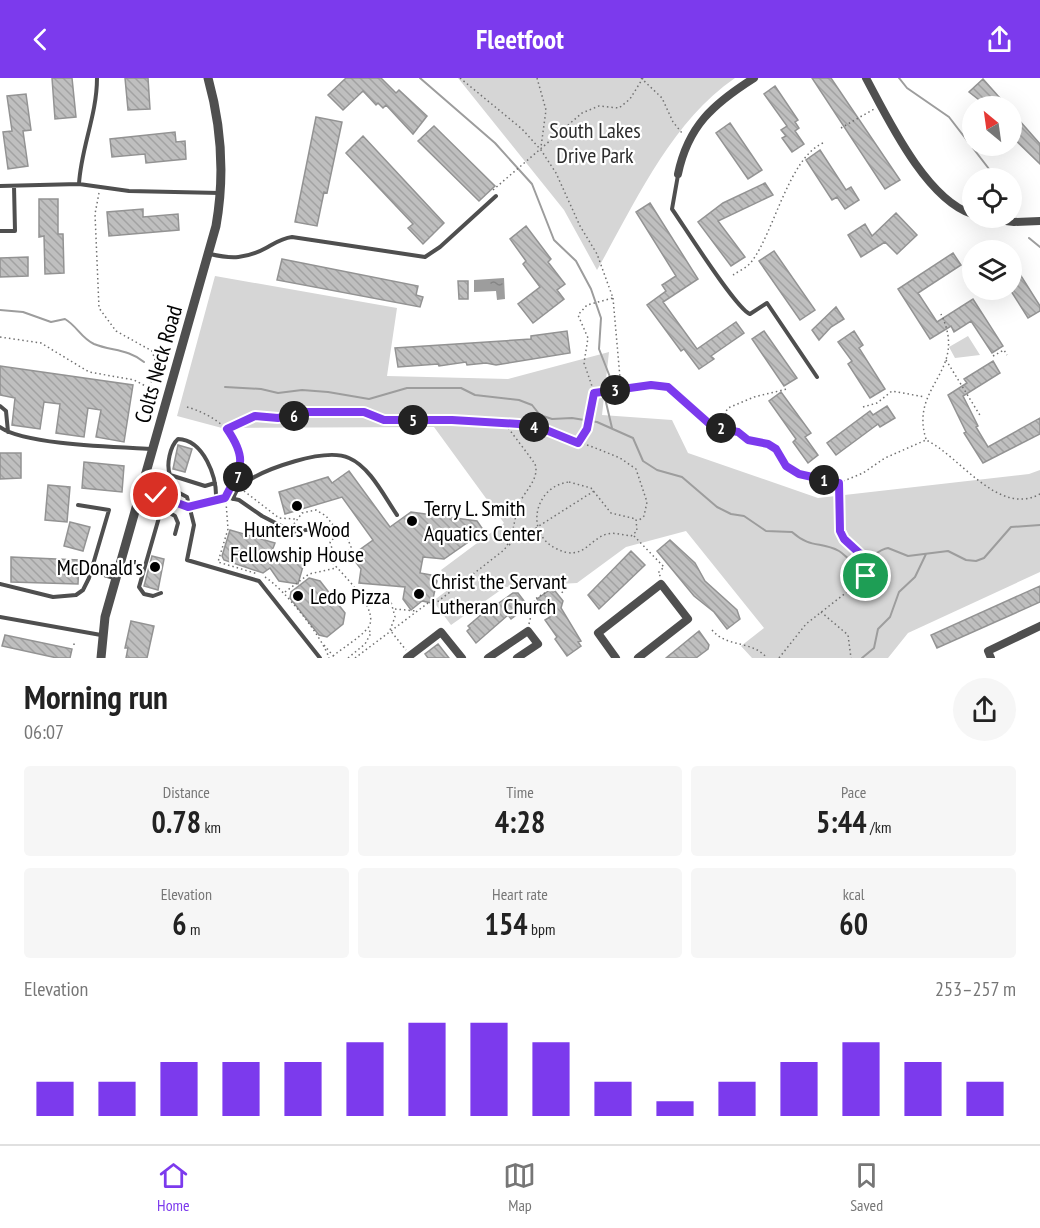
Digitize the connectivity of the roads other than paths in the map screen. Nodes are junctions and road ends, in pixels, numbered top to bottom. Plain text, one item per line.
1 (97, 78) edge
2 (208, 78) edge
3 (754, 78) edge
4 (866, 78) edge
5 (678, 174) joint
6 (79, 184) junction
7 (0, 186) edge
8 (14, 186) junction
9 (221, 193) junction
10 (496, 196) dead end
11 (962, 209) edge
12 (1040, 221) edge
13 (1022, 222) edge
14 (0, 231) edge
15 (209, 254) junction
16 (818, 377) dead end
17 (0, 406) edge
18 (0, 427) edge
19 (8, 432) junction
20 (154, 450) junction
21 (145, 480) junction
22 (215, 483) junction
23 (141, 492) junction
24 (216, 499) junction
25 (233, 499) junction
26 (78, 506) dead end
27 (188, 507) junction
28 (397, 514) dead end
29 (312, 529) dead end
30 (176, 534) dead end
31 (92, 571) junction
32 (116, 579) junction
33 (0, 584) edge
34 (161, 594) dead end
35 (0, 617) edge
36 (1040, 626) edge
37 (101, 635) junction
38 (408, 657) edge
39 (100, 658) edge
40 (320, 658) edge
41 (462, 658) edge
42 (488, 658) edge
43 (517, 658) edge
44 (616, 658) edge
45 (638, 658) edge
46 (991, 658) edge

1 - 6 lane
2 - 9 street, Colts Neck Road
3 - 5 street
4 - 11 street
5 - 16 lane
6 - 8 lane
6 - 9 lane
7 - 8 lane
8 - 14 lane
9 - 15 street, Colts Neck Road
10 - 15 lane
12 - 13 street
15 - 20 street, Colts Neck Road
17 - 19 lane
18 - 19 lane
19 - 20 lane
20 - 21 street, Colts Neck Road
21 - 23 street, Colts Neck Road
21 - 27 lane
22 - 22 lane
22 - 24 lane
23 - 27 lane
23 - 32 street, Colts Neck Road
24 - 25 lane
24 - 27 lane
25 - 28 lane
25 - 29 lane
26 - 31 lane
27 - 40 lane
30 - 34 lane
31 - 32 lane
31 - 33 lane
32 - 37 street, Colts Neck Road
35 - 37 lane
36 - 46 street
37 - 39 street, Colts Neck Road
38 - 41 street
42 - 43 street
44 - 45 street

